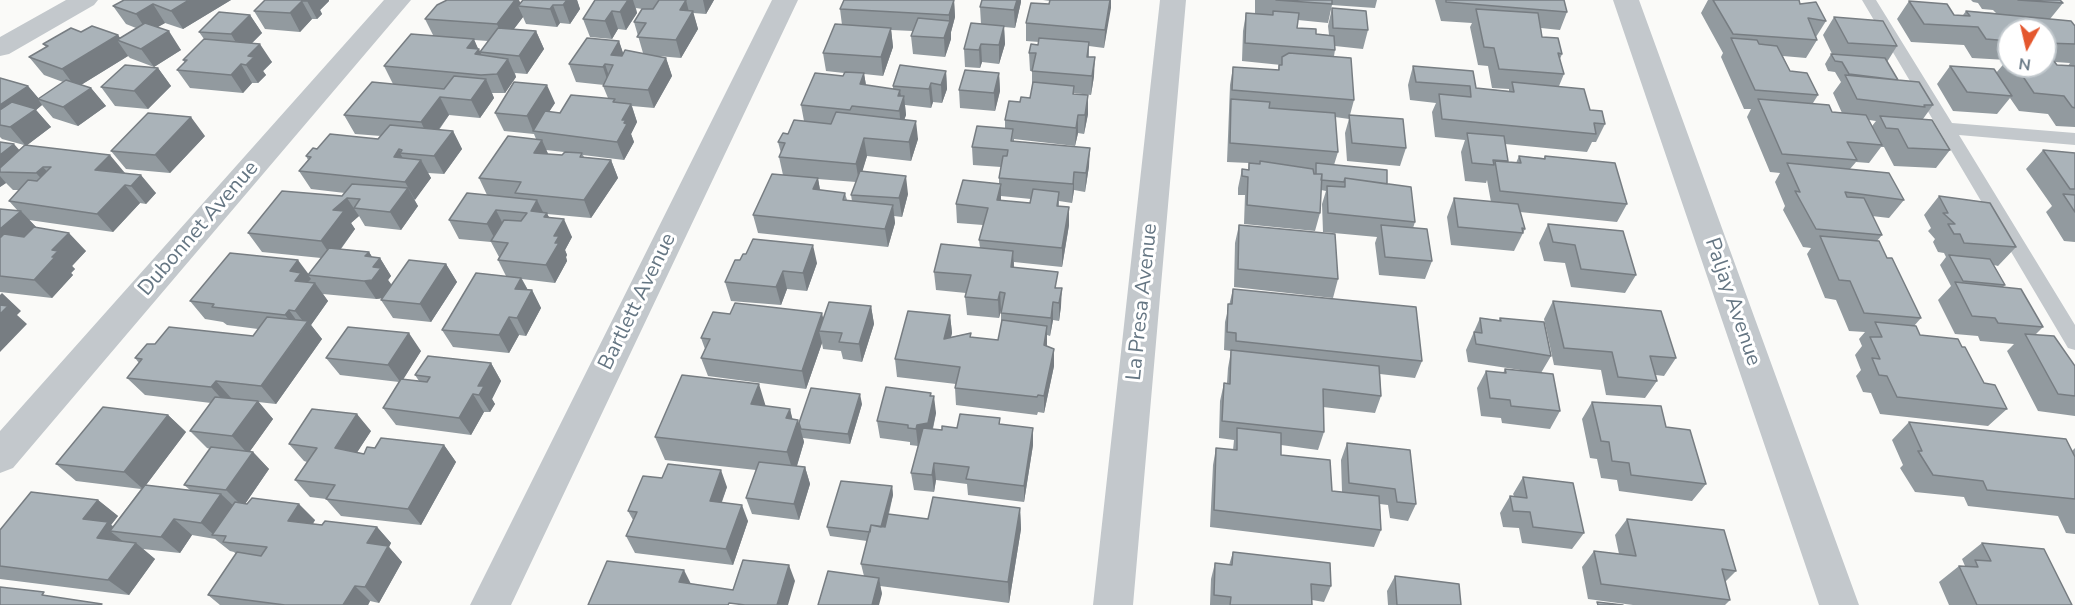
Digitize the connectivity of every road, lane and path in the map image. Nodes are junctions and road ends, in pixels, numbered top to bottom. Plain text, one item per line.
1 (85, 0) edge
2 (398, 0) edge
3 (785, 0) edge
4 (1173, 0) edge
5 (1626, 0) edge
6 (1869, 0) edge
7 (0, 48) edge
8 (1947, 128) junction
9 (2075, 139) edge
10 (2075, 342) edge
11 (0, 457) edge
12 (490, 605) edge
13 (1113, 605) edge
14 (1839, 605) edge

1 - 7 street
2 - 11 street, Dubonnet Avenue
3 - 12 street, Bartlett Avenue
4 - 13 street, La Presa Avenue
5 - 14 street, Paljay Avenue
6 - 8 lane
8 - 9 lane
8 - 10 lane

